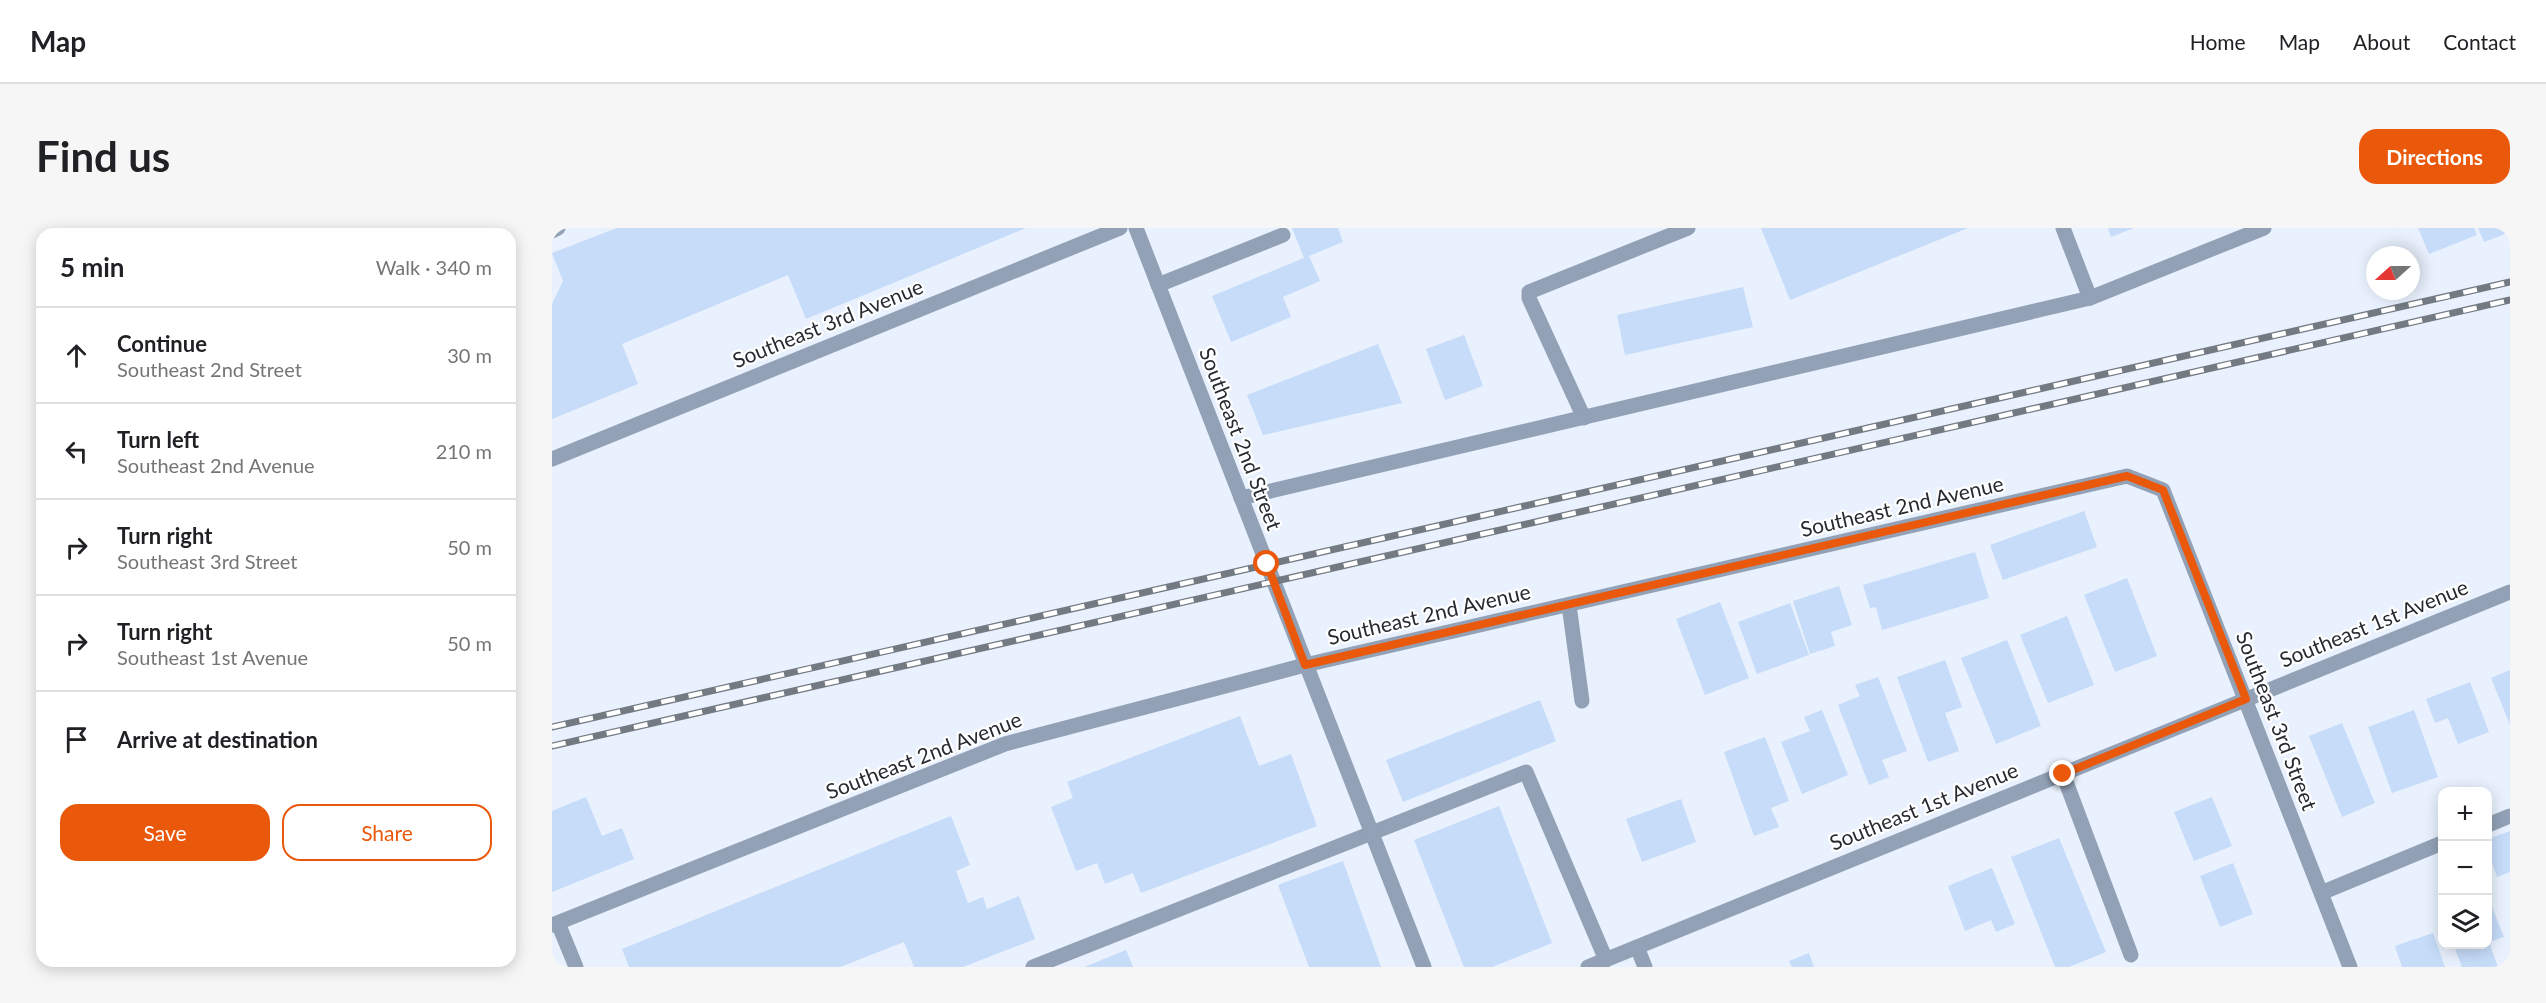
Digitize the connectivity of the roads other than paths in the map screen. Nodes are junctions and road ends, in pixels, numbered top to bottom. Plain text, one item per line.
1 (558, 228) edge
2 (1120, 228) edge
3 (1136, 228) edge
4 (1688, 228) edge
5 (2063, 228) edge
6 (2264, 228) edge
7 (552, 231) edge
8 (1283, 235) dead end
9 (1158, 285) junction
10 (2090, 298) junction
11 (1584, 418) junction
12 (552, 459) edge
13 (2163, 490) joint
14 (1241, 498) junction
15 (2510, 592) edge
16 (1569, 605) junction
17 (1305, 665) junction
18 (2246, 699) junction
19 (1582, 701) dead end
20 (2063, 774) junction
21 (2510, 816) edge
22 (2492, 823) edge
23 (1371, 832) junction
24 (2438, 845) edge
25 (2321, 893) junction
26 (555, 924) edge
27 (1637, 947) junction
28 (2131, 955) dead end
29 (1606, 960) junction
30 (576, 967) edge
31 (1033, 967) edge
32 (1424, 967) edge
33 (1588, 967) edge
34 (1645, 967) edge
35 (2350, 967) edge

1 - 7 street
2 - 12 street, Southeast 3rd Avenue
3 - 9 street, Southeast 2nd Street
4 - 11 street
5 - 10 street
6 - 10 street
8 - 9 street
9 - 14 street, Southeast 2nd Street
10 - 11 street
11 - 14 street
13 - 16 street, Southeast 2nd Avenue
13 - 18 street, Southeast 3rd Street
14 - 17 street, Southeast 2nd Street
15 - 18 street, Southeast 1st Avenue
16 - 17 street, Southeast 2nd Avenue
16 - 19 street
17 - 23 street, Southeast 2nd Street
17 - 26 street, Southeast 2nd Avenue
18 - 20 street, Southeast 1st Avenue
18 - 25 street, Southeast 3rd Street
20 - 27 street, Southeast 1st Avenue
20 - 28 street
21 - 22 street
23 - 29 street
23 - 31 street
23 - 32 street, Southeast 2nd Street
24 - 25 street
25 - 35 street, Southeast 3rd Street
26 - 30 street
27 - 29 street, Southeast 1st Avenue
27 - 34 street
29 - 33 street, Southeast 1st Avenue

